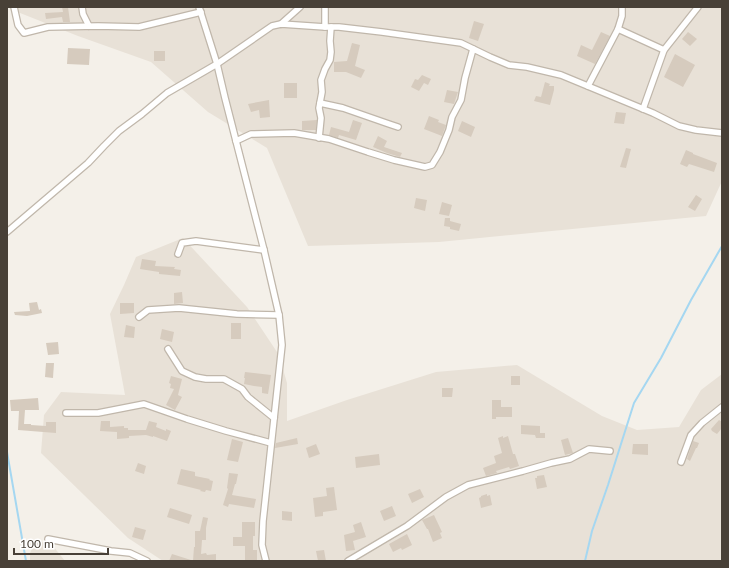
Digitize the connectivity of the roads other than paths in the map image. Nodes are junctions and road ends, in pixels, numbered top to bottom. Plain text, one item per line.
1 (14, 7) edge
2 (82, 7) edge
3 (300, 7) edge
4 (325, 7) edge
5 (622, 7) edge
6 (698, 7) edge
7 (200, 10) edge
8 (281, 24) junction
9 (89, 26) junction
10 (328, 27) junction
11 (618, 29) junction
12 (473, 49) junction
13 (664, 50) junction
14 (217, 64) junction
15 (588, 86) junction
16 (320, 103) junction
17 (643, 109) junction
18 (398, 127) dead end
19 (722, 133) edge
20 (319, 138) junction
21 (236, 141) junction
22 (7, 232) edge
23 (264, 250) junction
24 (178, 254) dead end
25 (279, 315) junction
26 (139, 317) dead end
27 (168, 349) dead end
28 (722, 408) edge
29 (66, 413) dead end
30 (274, 418) junction
31 (271, 443) junction
32 (610, 451) dead end
33 (681, 462) dead end
34 (48, 539) dead end
35 (147, 561) edge
36 (266, 561) edge
37 (348, 561) edge

1 - 9 street
2 - 9 street
3 - 8 street
4 - 10 street
5 - 11 street
6 - 13 street
7 - 9 street
7 - 14 street
8 - 10 street
8 - 14 street
10 - 12 street
10 - 16 street
11 - 13 street
11 - 15 street
12 - 15 street
12 - 20 street
13 - 17 street
14 - 21 street
14 - 22 street
15 - 17 street
16 - 18 street
16 - 20 street
17 - 19 street
20 - 21 street
21 - 23 street
23 - 24 street
23 - 25 street
25 - 26 street
25 - 30 street
27 - 30 street
28 - 33 street
29 - 31 street
30 - 31 street
31 - 36 street
32 - 37 street
34 - 35 street

